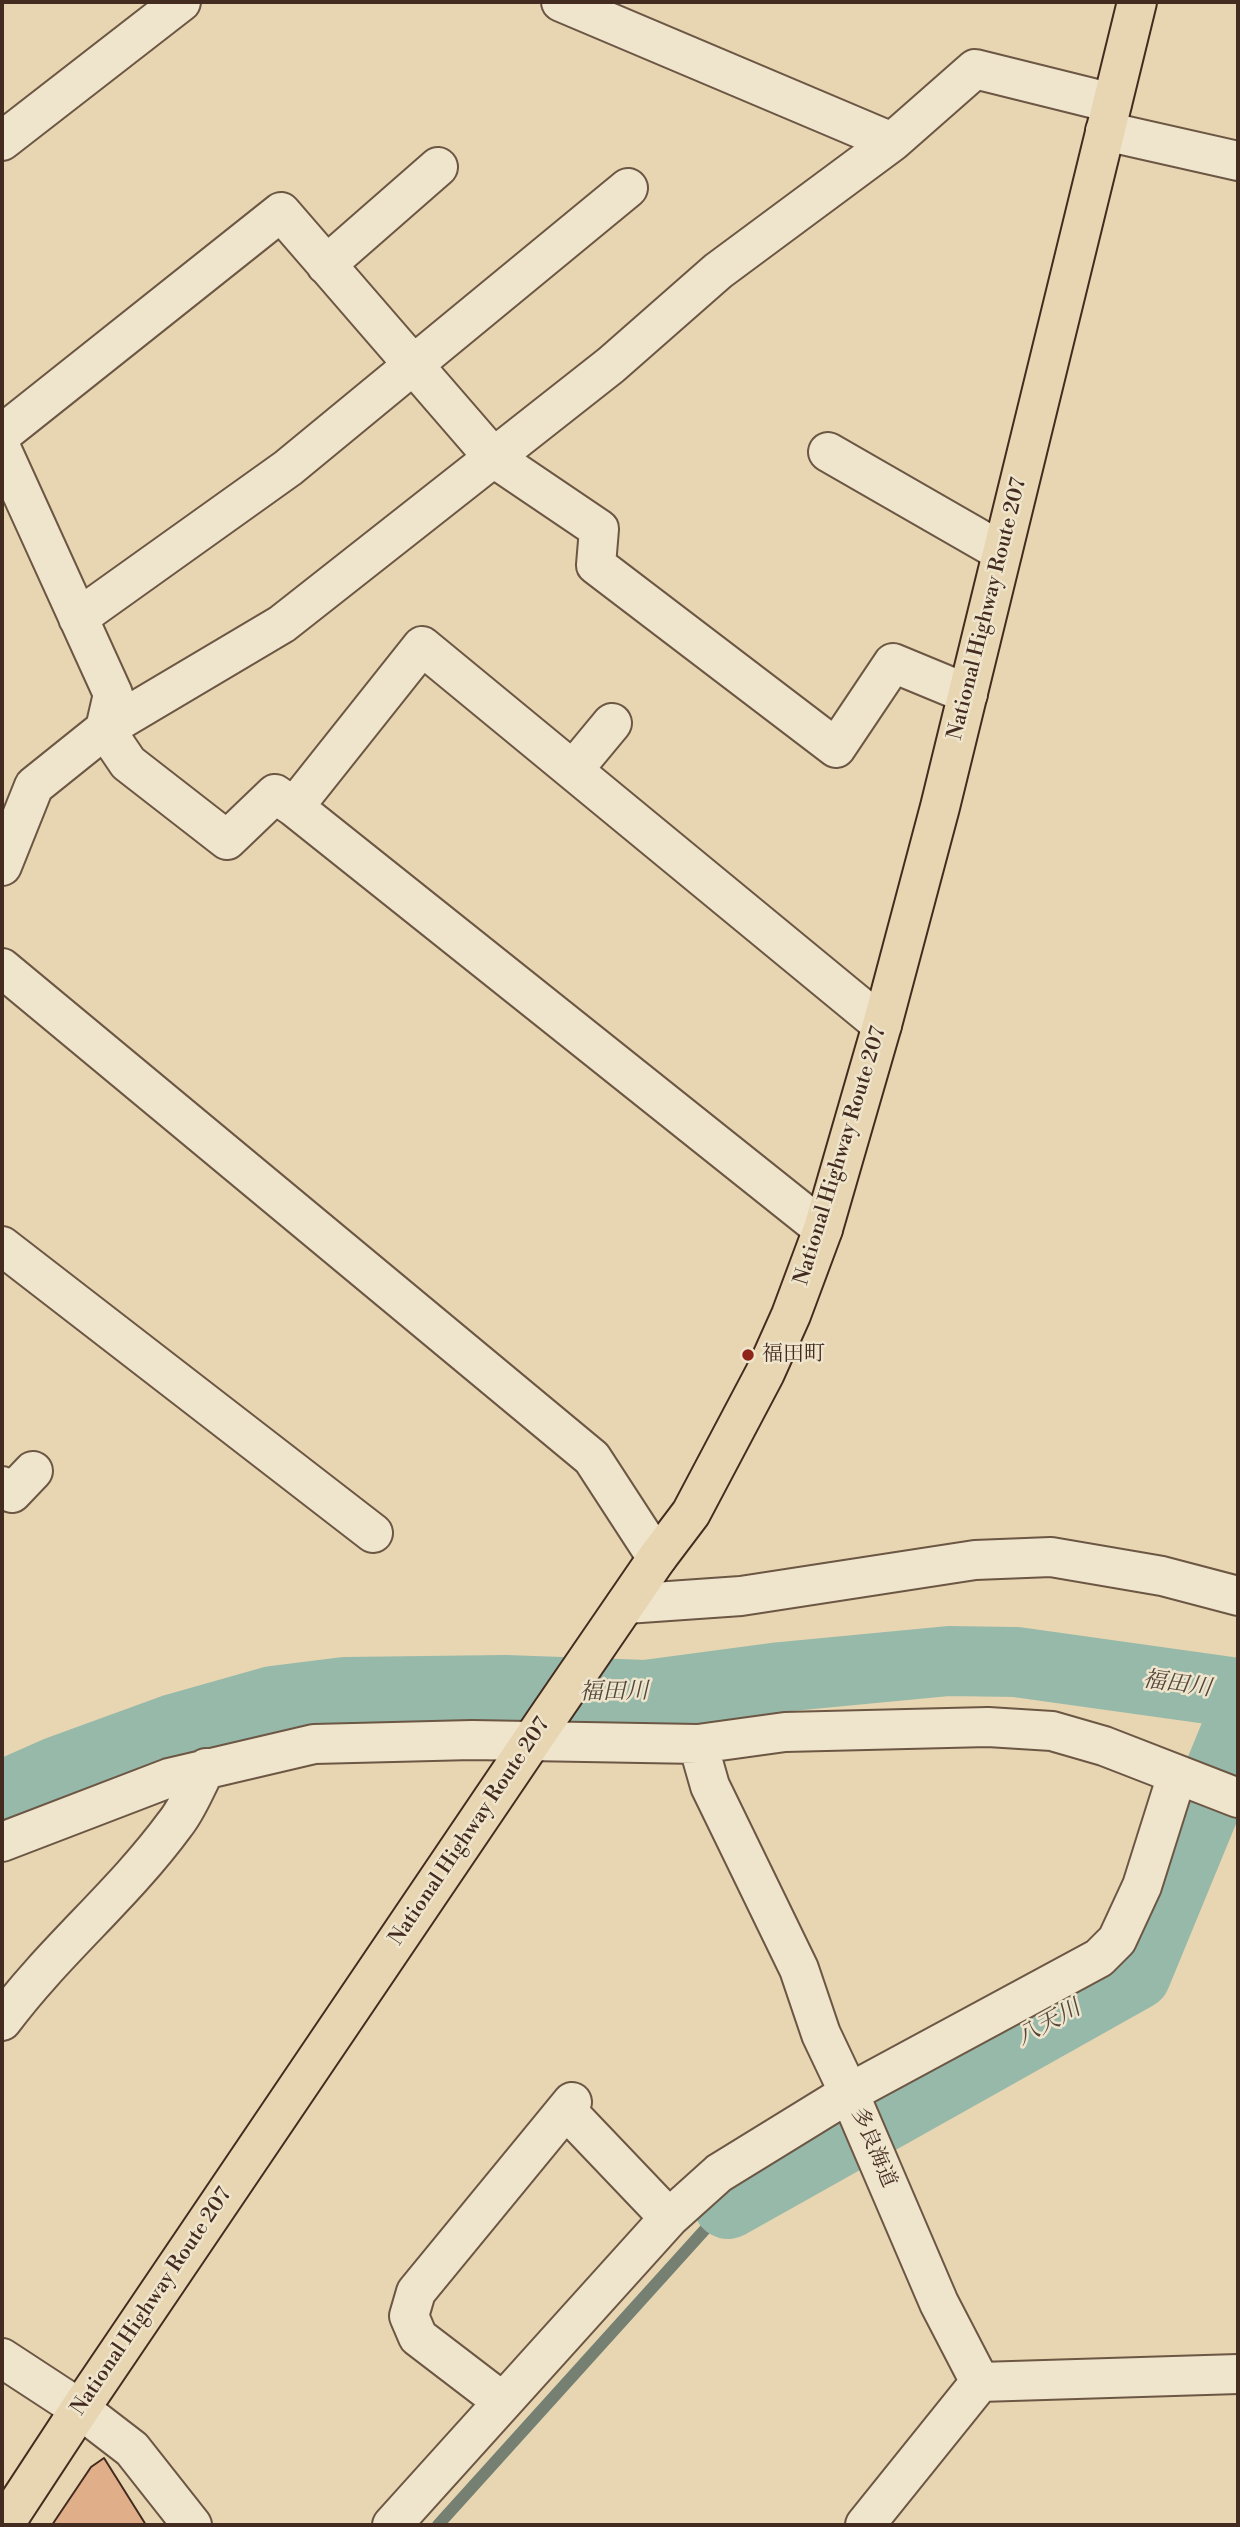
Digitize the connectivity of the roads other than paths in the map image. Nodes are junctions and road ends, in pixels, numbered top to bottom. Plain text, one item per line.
1 (181, 2) edge
2 (561, 2) edge
3 (1137, 2) edge
4 (1109, 117) junction
5 (2, 141) edge
6 (892, 142) junction
7 (1238, 161) edge
8 (438, 167) dead end
9 (628, 188) dead end
10 (326, 265) junction
11 (412, 364) junction
12 (2, 434) edge
13 (2, 450) edge
14 (828, 452) dead end
15 (494, 458) junction
16 (1002, 552) junction
17 (78, 618) junction
18 (968, 694) junction
19 (612, 723) dead end
20 (105, 729) junction
21 (573, 770) junction
22 (294, 807) junction
23 (2, 866) edge
24 (2, 968) edge
25 (881, 1025) junction
26 (823, 1229) junction
27 (2, 1246) edge
28 (373, 1533) dead end
29 (657, 1558) junction
30 (1238, 1595) edge
31 (620, 1613) junction
32 (539, 1730) junction
33 (698, 1744) junction
34 (205, 1768) junction
35 (1177, 1774) junction
36 (1238, 1798) edge
37 (2, 1842) edge
38 (2, 2021) edge
39 (849, 2093) junction
40 (669, 2218) junction
41 (2, 2358) edge
42 (1238, 2374) edge
43 (979, 2382) junction
44 (503, 2402) junction
45 (80, 2409) junction
46 (4, 2525) edge
47 (192, 2525) edge
48 (392, 2525) edge
49 (865, 2525) edge

1 - 5 street
2 - 6 street
3 - 4 highway, National Highway Route 207
4 - 6 street
4 - 7 street
4 - 16 highway, National Highway Route 207
6 - 15 street
8 - 10 street
9 - 11 street
10 - 11 street
10 - 12 street
11 - 15 street
11 - 17 street
13 - 17 street
14 - 16 street
15 - 18 street
15 - 20 street
16 - 18 highway, National Highway Route 207
17 - 20 street
18 - 25 highway, National Highway Route 207
19 - 21 street
20 - 22 street
20 - 23 street
21 - 22 street
21 - 25 street
22 - 26 street
24 - 29 street
25 - 26 highway, National Highway Route 207
26 - 29 highway, National Highway Route 207
27 - 28 street
29 - 31 highway, National Highway Route 207
30 - 31 street
31 - 32 highway, National Highway Route 207
32 - 33 street
32 - 34 street
32 - 45 highway, National Highway Route 207
33 - 35 street
33 - 39 street, 多良海道
34 - 37 street
34 - 38 street
35 - 36 street
35 - 39 street
39 - 40 street
39 - 43 street, 多良海道
40 - 44 street
40 - 44 street
41 - 45 street
42 - 43 street
43 - 49 street
44 - 48 street
45 - 46 highway, National Highway Route 207
45 - 47 street

